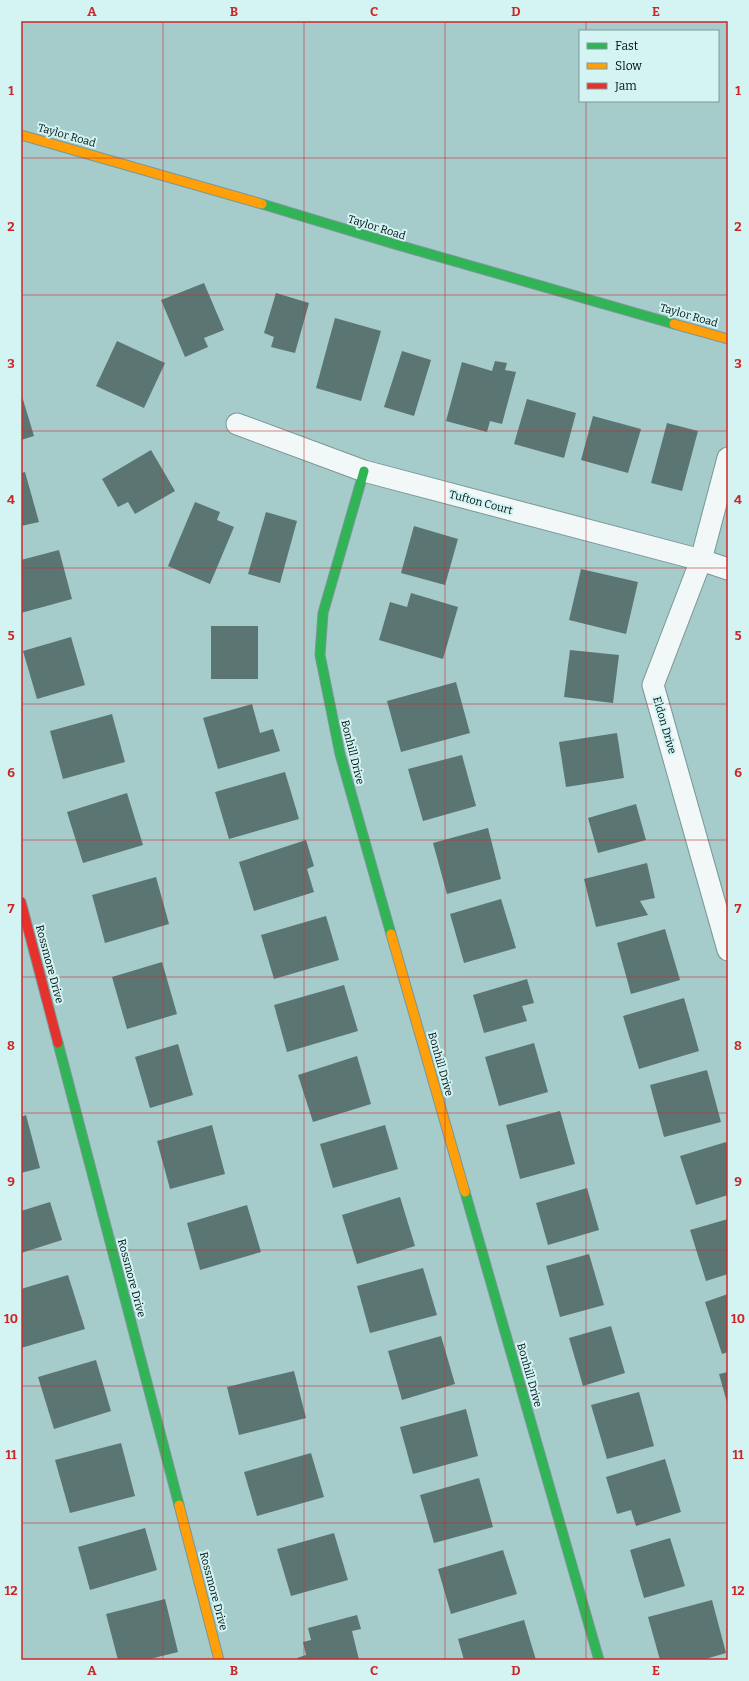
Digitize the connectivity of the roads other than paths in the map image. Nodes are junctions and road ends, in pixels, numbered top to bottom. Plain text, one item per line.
1 (21, 135) edge
2 (728, 339) edge
3 (237, 424) dead end
4 (728, 458) edge
5 (364, 471) junction
6 (701, 560) junction
7 (728, 569) edge
8 (21, 902) edge
9 (728, 950) edge
10 (219, 1660) edge
11 (599, 1660) edge

1 - 2 street, Taylor Road
3 - 5 street, Tufton Court
4 - 6 street, Eldon Drive
5 - 6 street, Tufton Court
5 - 11 street, Bonhill Drive
6 - 7 street, Tufton Court
6 - 9 street, Eldon Drive
8 - 10 street, Rossmore Drive

